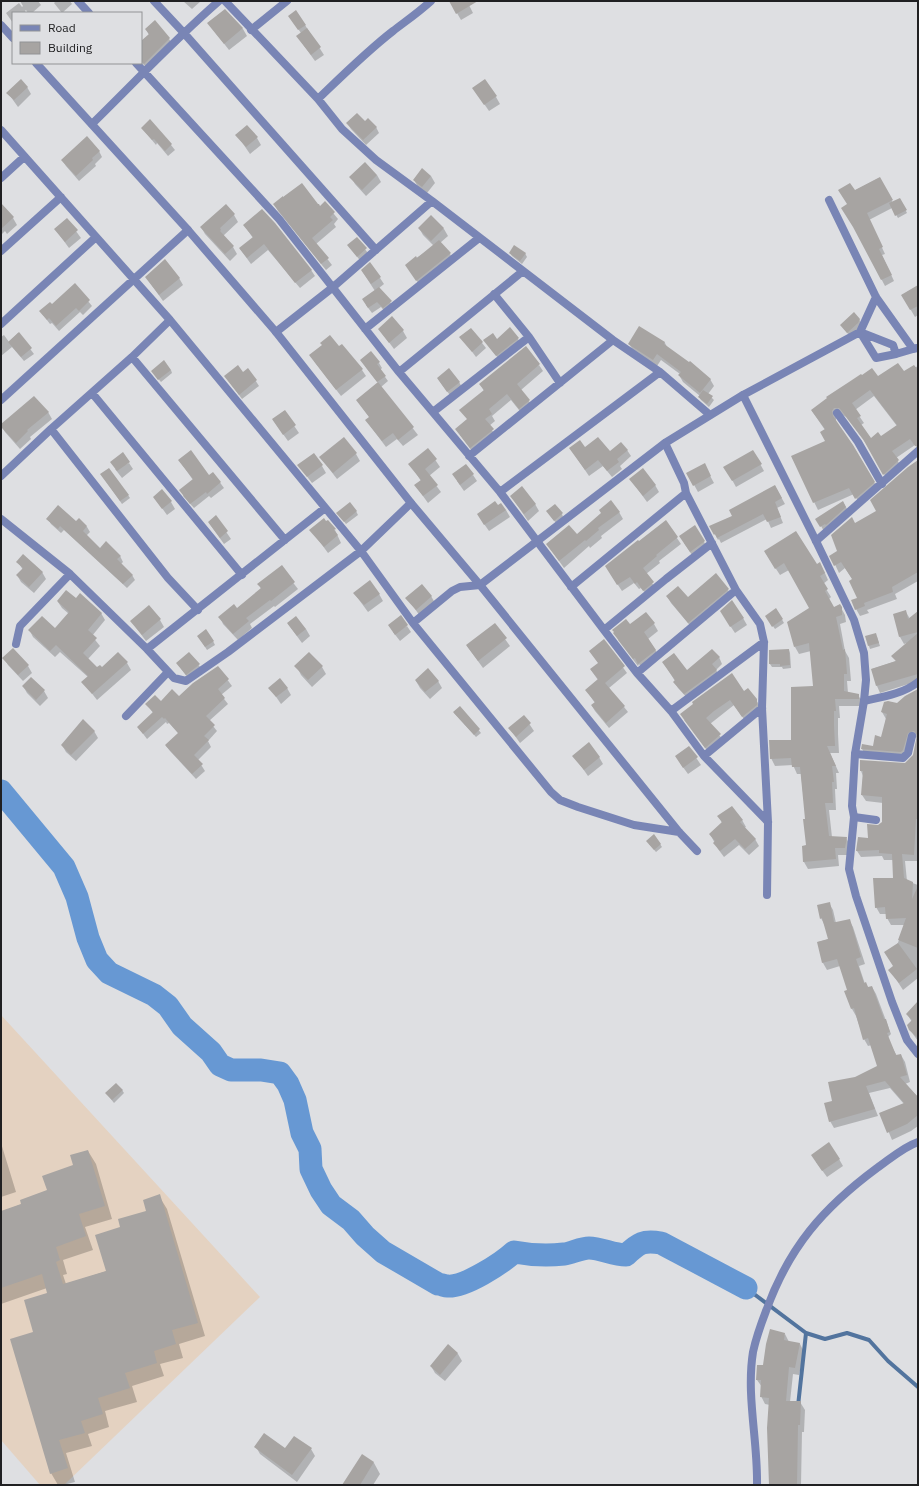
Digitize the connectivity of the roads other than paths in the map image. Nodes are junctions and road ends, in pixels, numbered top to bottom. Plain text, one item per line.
1 (78, 1) edge
2 (154, 1) edge
3 (219, 1) edge
4 (225, 1) edge
5 (288, 1) edge
6 (431, 1) edge
7 (88, 12) edge
8 (1, 25) edge
9 (251, 30) junction
10 (183, 32) junction
11 (12, 37) edge
12 (37, 64) edge
13 (137, 64) edge
14 (145, 73) junction
15 (318, 99) junction
16 (92, 124) junction
17 (1, 130) edge
18 (24, 157) junction
19 (1, 178) edge
20 (61, 197) junction
21 (829, 200) dead end
22 (432, 201) junction
23 (188, 230) junction
24 (96, 237) junction
25 (479, 238) junction
26 (376, 250) junction
27 (1, 251) edge
28 (523, 271) junction
29 (134, 279) junction
30 (332, 288) junction
31 (494, 294) junction
32 (876, 298) junction
33 (170, 320) junction
34 (1, 324) edge
35 (365, 329) junction
36 (276, 332) junction
37 (860, 332) junction
38 (529, 338) junction
39 (613, 340) junction
40 (915, 348) edge
41 (896, 354) junction
42 (132, 357) junction
43 (399, 372) junction
44 (660, 372) junction
45 (560, 383) junction
46 (92, 393) junction
47 (743, 395) junction
48 (1, 400) edge
49 (433, 412) junction
50 (837, 413) dead end
51 (710, 415) junction
52 (51, 429) junction
53 (665, 443) junction
54 (918, 451) edge
55 (469, 456) junction
56 (1, 476) edge
57 (882, 484) junction
58 (500, 492) junction
59 (686, 493) junction
60 (410, 503) junction
61 (325, 508) junction
62 (1, 519) edge
63 (285, 540) junction
64 (536, 541) junction
65 (816, 541) junction
66 (712, 543) junction
67 (361, 551) junction
68 (70, 574) junction
69 (242, 575) junction
70 (480, 585) junction
71 (571, 587) junction
72 (736, 590) junction
73 (198, 610) junction
74 (413, 623) junction
75 (604, 630) junction
76 (764, 642) junction
77 (16, 644) dead end
78 (147, 649) junction
79 (168, 672) junction
80 (637, 673) junction
81 (918, 682) edge
82 (864, 701) junction
83 (762, 708) junction
84 (671, 711) junction
85 (126, 716) dead end
86 (912, 736) dead end
87 (855, 754) junction
88 (704, 756) junction
89 (854, 817) junction
90 (876, 820) dead end
91 (768, 822) junction
92 (679, 832) junction
93 (697, 851) dead end
94 (767, 894) dead end
95 (918, 1054) edge
96 (918, 1142) edge
97 (757, 1485) edge

1 - 7 street
2 - 10 street
3 - 10 street
4 - 9 street
5 - 9 street
6 - 15 street
8 - 11 street
9 - 15 street
10 - 14 street
10 - 26 street
12 - 16 street
13 - 14 street
14 - 16 street
14 - 30 street
15 - 22 street
16 - 23 street
17 - 18 street
18 - 19 street
18 - 20 street
20 - 24 street
20 - 27 street
21 - 32 street
22 - 25 street
22 - 26 street
23 - 29 street
23 - 36 street
24 - 29 street
24 - 34 street
25 - 28 street
25 - 35 street
26 - 30 street
28 - 31 street
28 - 39 street
29 - 33 street
29 - 48 street
30 - 35 street
30 - 36 street
31 - 38 street
31 - 43 street
32 - 37 street
32 - 40 street
33 - 42 street
33 - 61 street
35 - 43 street
36 - 60 street
37 - 41 street
37 - 41 street
37 - 47 street
38 - 45 street
38 - 49 street
39 - 44 street
39 - 45 street
40 - 41 street
42 - 46 street
42 - 63 street
43 - 49 street
44 - 51 street
44 - 58 street
45 - 55 street
46 - 52 street
46 - 69 street
47 - 51 street
47 - 65 street
49 - 55 street
50 - 57 street
51 - 53 street
52 - 56 street
52 - 73 street
53 - 59 street
53 - 64 street
54 - 57 street
55 - 58 street
57 - 65 street
58 - 64 street
59 - 66 street
59 - 71 street
60 - 67 street
60 - 70 street
61 - 63 street
61 - 67 street
62 - 68 street
63 - 69 street
64 - 70 street
64 - 71 street
65 - 82 street
66 - 72 street
66 - 75 street
67 - 74 street
67 - 79 street
68 - 77 street
68 - 78 street
69 - 73 street
70 - 74 street
70 - 92 street
71 - 75 street
72 - 76 street
72 - 80 street
73 - 78 street
74 - 92 street
75 - 80 street
76 - 83 street
76 - 84 street
78 - 79 street
79 - 85 street
80 - 84 street
81 - 82 street
82 - 87 street
83 - 88 street
83 - 91 street
84 - 88 street
86 - 87 street
87 - 89 street
88 - 91 street
89 - 90 street
89 - 95 street
91 - 94 street
92 - 93 street
96 - 97 street

